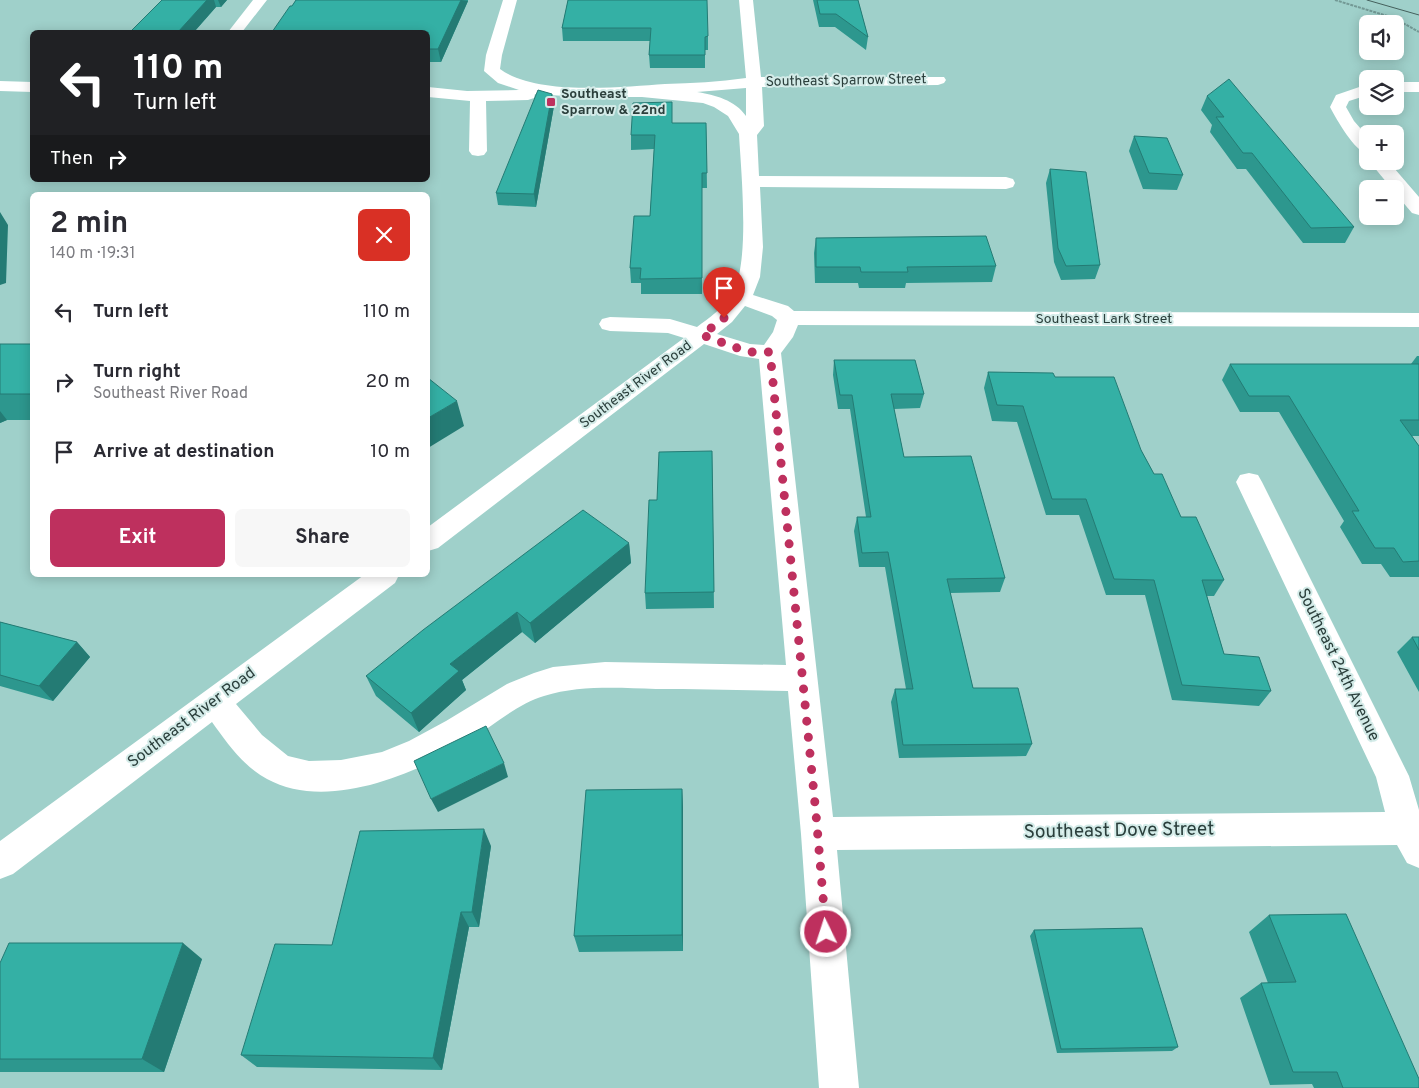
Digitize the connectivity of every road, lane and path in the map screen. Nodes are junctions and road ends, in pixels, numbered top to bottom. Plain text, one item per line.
1 (260, 0) edge
2 (510, 0) edge
3 (746, 0) edge
4 (1335, 0) edge
5 (237, 30) edge
6 (1419, 32) edge
7 (492, 71) junction
8 (938, 80) dead end
9 (754, 82) junction
10 (0, 86) edge
11 (30, 87) edge
12 (1404, 87) edge
13 (1419, 88) edge
14 (559, 91) junction
15 (1359, 91) edge
16 (430, 92) edge
17 (430, 92) edge
18 (636, 92) junction
19 (479, 96) junction
20 (748, 134) junction
21 (1359, 138) edge
22 (478, 151) dead end
23 (1386, 170) edge
24 (750, 181) junction
25 (1006, 183) dead end
26 (1419, 210) edge
27 (741, 298) junction
28 (788, 318) junction
29 (1419, 320) edge
30 (610, 324) dead end
31 (702, 335) junction
32 (770, 352) junction
33 (1249, 482) dead end
34 (430, 539) edge
35 (382, 577) edge
36 (803, 678) junction
37 (215, 701) junction
38 (818, 834) junction
39 (1415, 836) edge
40 (0, 862) edge
41 (839, 1088) edge

1 - 5 street
2 - 7 street
3 - 9 street, Southeast River Road
4 - 6 path
7 - 14 street
7 - 16 street
8 - 9 street, Southeast Sparrow Street
9 - 18 street, Southeast Sparrow Street
9 - 20 street, Southeast River Road
10 - 11 street
12 - 13 street
14 - 18 street
14 - 19 street
15 - 21 street
17 - 19 street
18 - 20 street
19 - 22 street
20 - 24 street, Southeast River Road
23 - 26 street
24 - 25 street
24 - 27 street, Southeast River Road
27 - 28 street
27 - 31 street, Southeast River Road
28 - 29 street, Southeast Lark Street
28 - 32 street
30 - 31 street
31 - 32 street
31 - 34 street, Southeast River Road
32 - 36 street
33 - 39 street, Southeast 24th Avenue
35 - 37 street, Southeast River Road
36 - 37 street
36 - 38 street
37 - 40 street, Southeast River Road
38 - 39 street, Southeast Dove Street
38 - 41 street

